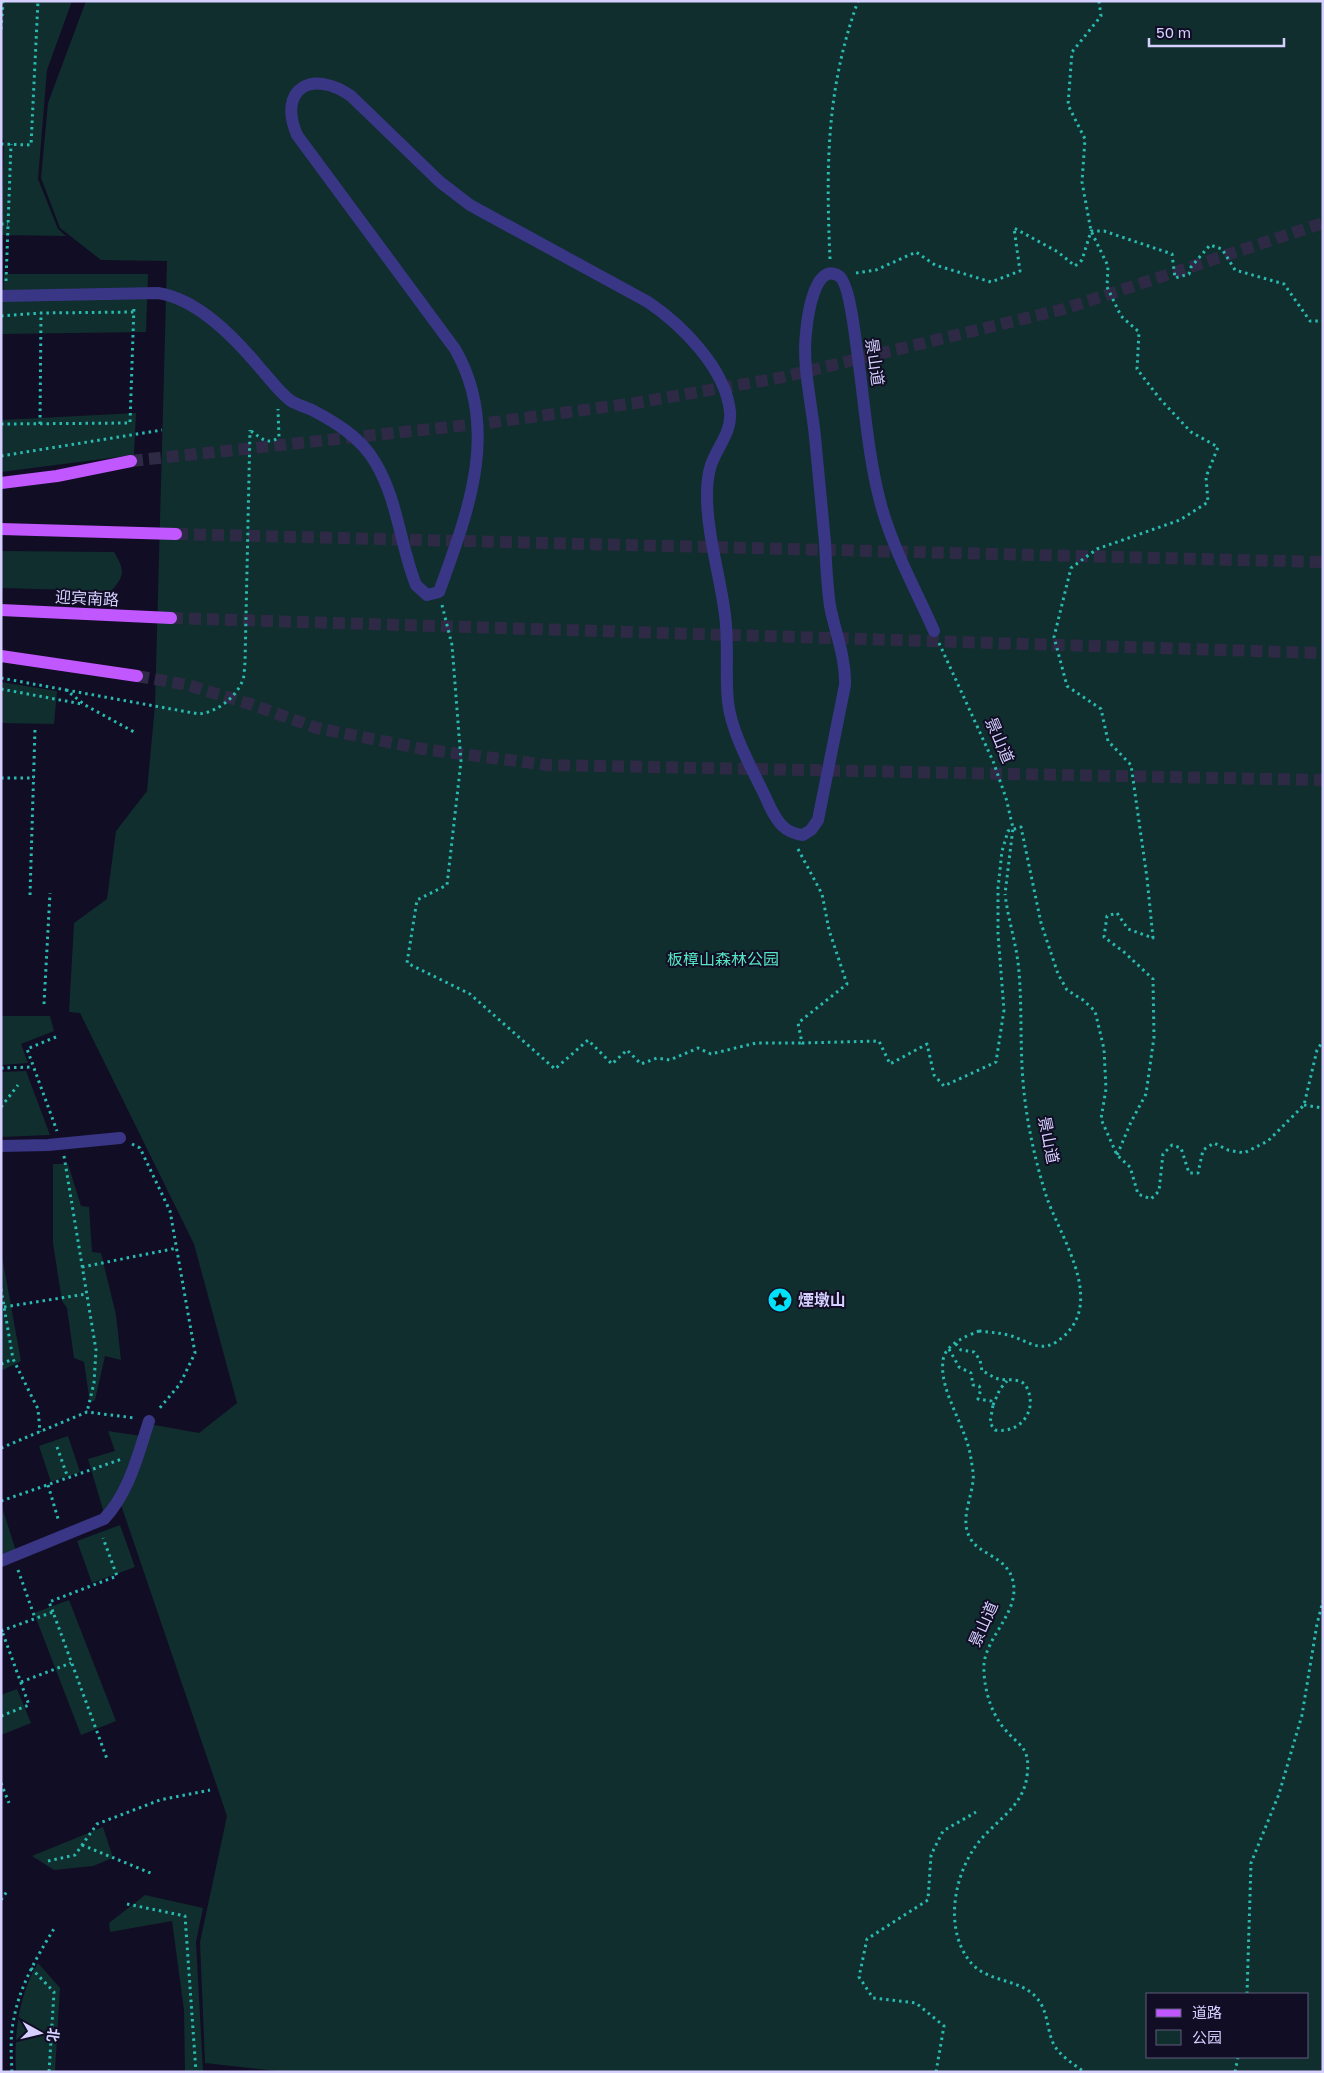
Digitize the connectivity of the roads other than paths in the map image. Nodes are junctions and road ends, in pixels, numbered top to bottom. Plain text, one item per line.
1 (3, 296) edge
2 (131, 461) tunnel mouth
3 (1, 483) edge
4 (1, 528) edge
5 (176, 534) tunnel mouth
6 (1, 610) edge
7 (172, 618) tunnel mouth
8 (934, 631) road end
9 (1, 656) edge
10 (137, 676) tunnel mouth
11 (120, 1138) road end
12 (1, 1146) edge
13 (149, 1421) road end
14 (1, 1560) edge

1 - 8 street, 景山道
2 - 3 main road
4 - 5 main road
6 - 7 main road, 迎宾南路
9 - 10 main road
11 - 12 street
13 - 14 street

